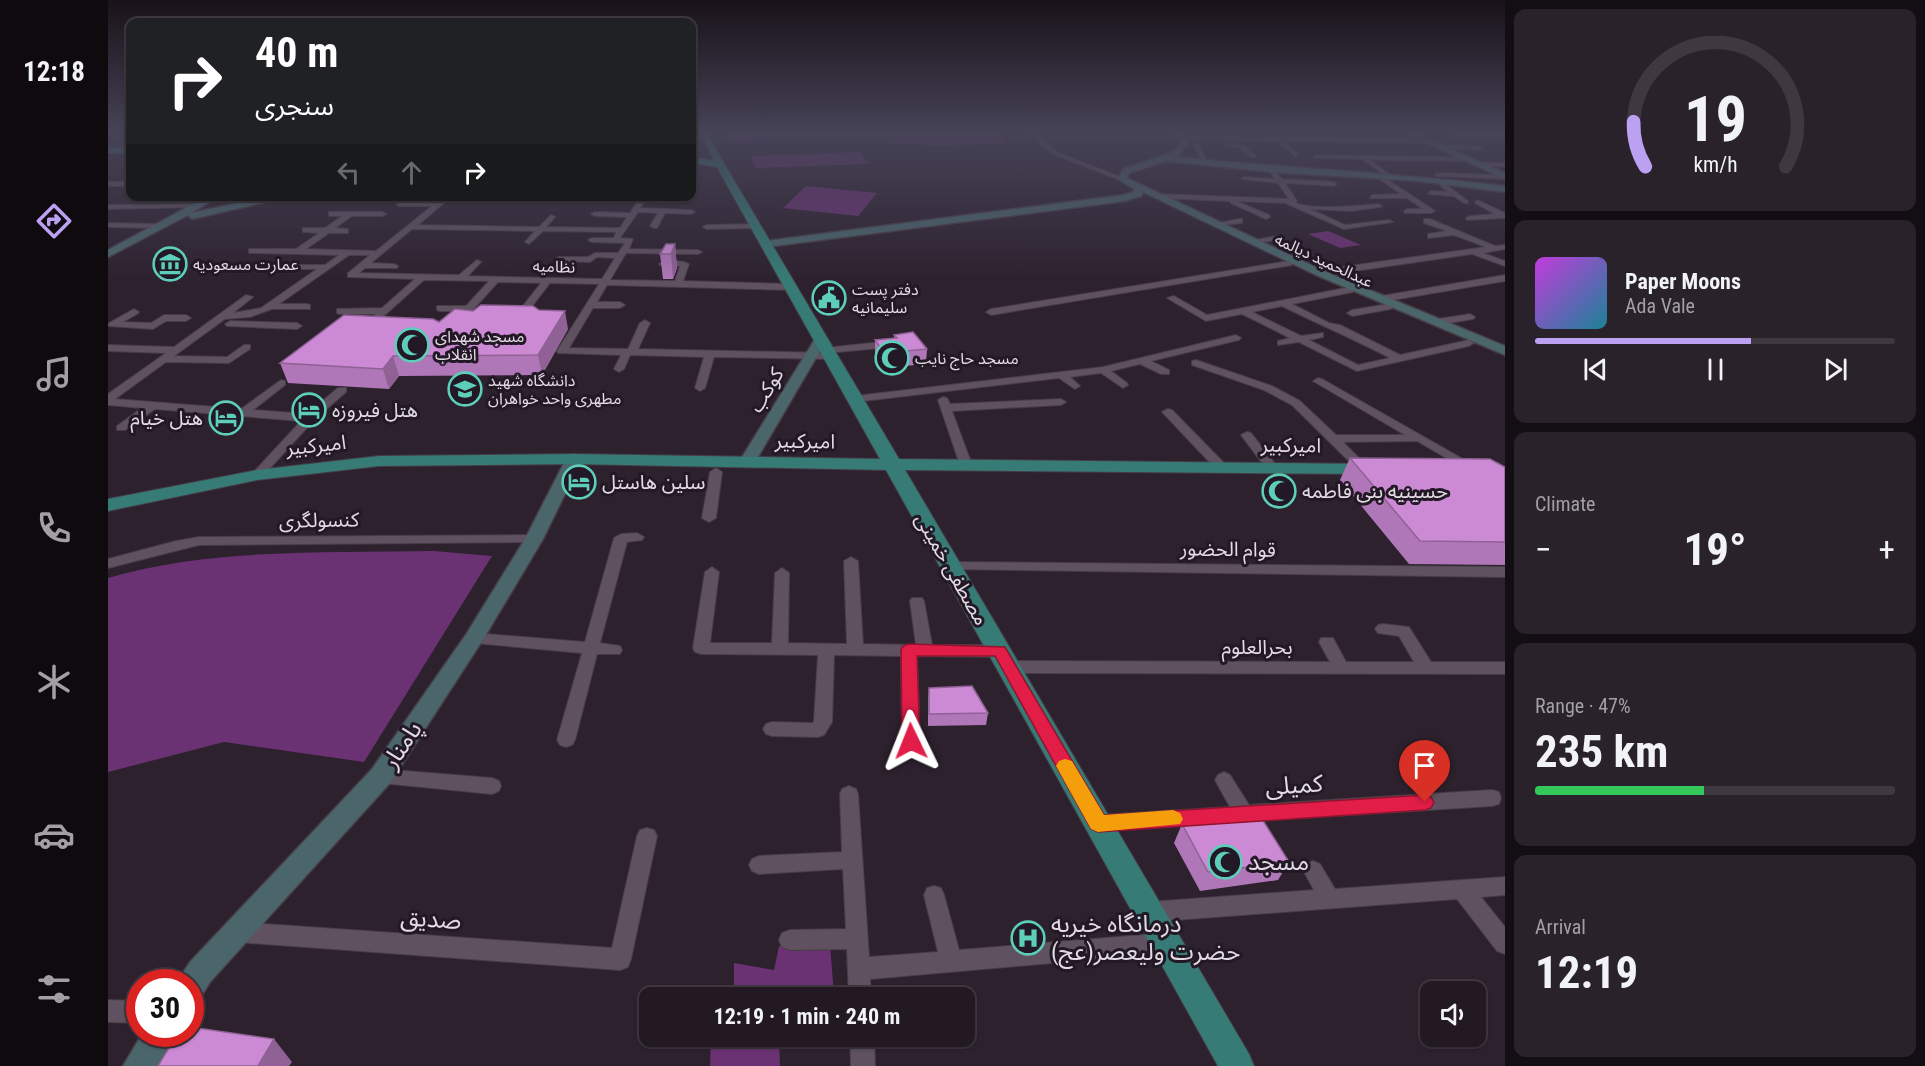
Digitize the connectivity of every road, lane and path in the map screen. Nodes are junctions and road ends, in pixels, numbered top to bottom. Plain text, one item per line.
1 (1280, 181) edge
2 (730, 182) edge
3 (1129, 182) edge
4 (1293, 182) edge
5 (1387, 182) edge
6 (1441, 182) edge
7 (1460, 182) edge
8 (108, 184) edge
9 (126, 184) edge
10 (1134, 184) junction
11 (1334, 184) dead end
12 (126, 186) edge
13 (1505, 189) edge
14 (119, 190) dead end
15 (1430, 194) dead end
16 (1456, 195) junction
17 (1408, 196) junction
18 (1372, 197) dead end
19 (1128, 198) junction
20 (1154, 198) junction
21 (1226, 199) junction
22 (1440, 199) dead end
23 (208, 201) edge
24 (266, 201) edge
25 (443, 201) edge
26 (641, 201) edge
27 (1262, 201) junction
28 (1477, 202) dead end
29 (399, 204) dead end
30 (439, 204) junction
31 (1291, 204) junction
32 (199, 206) junction
33 (1378, 206) dead end
34 (108, 207) edge
35 (129, 207) junction
36 (1278, 208) dead end
37 (663, 211) junction
38 (1408, 211) dead end
39 (691, 212) dead end
40 (633, 213) junction
41 (332, 214) dead end
42 (350, 214) junction
43 (382, 214) dead end
44 (595, 214) dead end
45 (461, 216) dead end
46 (1505, 216) edge
47 (108, 217) edge
48 (506, 217) dead end
49 (551, 217) dead end
50 (1266, 217) dead end
51 (1470, 218) dead end
52 (1239, 221) dead end
53 (1427, 221) dead end
54 (1389, 222) dead end
55 (164, 224) junction
56 (1217, 224) junction
57 (108, 225) edge
58 (654, 226) dead end
59 (755, 226) junction
60 (410, 227) junction
61 (707, 227) dead end
62 (448, 228) junction
63 (473, 228) junction
64 (496, 228) junction
65 (522, 229) junction
66 (541, 229) junction
67 (306, 230) dead end
68 (621, 230) junction
69 (327, 231) junction
70 (345, 231) dead end
71 (1456, 234) junction
72 (1474, 234) dead end
73 (488, 236) dead end
74 (1431, 236) dead end
75 (1277, 238) dead end
76 (509, 240) dead end
77 (592, 240) dead end
78 (614, 240) junction
79 (1253, 241) junction
80 (529, 242) dead end
81 (766, 244) junction
82 (1505, 247) edge
83 (1494, 248) junction
84 (1425, 249) dead end
85 (252, 251) dead end
86 (1472, 251) junction
87 (297, 252) junction
88 (698, 252) dead end
89 (347, 253) junction
90 (378, 253) junction
91 (623, 253) junction
92 (108, 254) edge
93 (1441, 255) junction
94 (559, 259) dead end
95 (477, 262) dead end
96 (1289, 263) junction
97 (663, 264) edge
98 (1505, 264) edge
99 (362, 265) junction
100 (394, 266) dead end
101 (286, 267) dead end
102 (326, 267) junction
103 (1320, 273) junction
104 (421, 278) junction
105 (1505, 278) edge
106 (460, 279) junction
107 (496, 279) junction
108 (547, 281) junction
109 (605, 282) junction
110 (678, 284) junction
111 (791, 287) junction
112 (1350, 290) junction
113 (249, 297) dead end
114 (1171, 298) dead end
115 (1283, 303) junction
116 (1384, 303) junction
117 (591, 305) junction
118 (620, 305) dead end
119 (307, 307) dead end
120 (527, 307) edge
121 (267, 308) junction
122 (440, 308) dead end
123 (340, 311) dead end
124 (383, 311) junction
125 (1244, 311) junction
126 (134, 312) dead end
127 (991, 312) dead end
128 (1352, 313) dead end
129 (482, 314) edge
130 (467, 315) junction
131 (223, 316) junction
132 (1470, 317) dead end
133 (186, 318) dead end
134 (1438, 322) junction
135 (213, 323) junction
136 (645, 323) dead end
137 (297, 326) dead end
138 (450, 326) edge
139 (110, 327) edge
140 (365, 328) edge
141 (1320, 335) dead end
142 (1236, 338) dead end
143 (1299, 339) junction
144 (1281, 343) dead end
145 (1469, 343) junction
146 (1505, 343) edge
147 (896, 344) edge
148 (1491, 345) junction
149 (247, 347) dead end
150 (108, 348) edge
151 (826, 348) junction
152 (124, 349) junction
153 (176, 350) junction
154 (1505, 351) edge
155 (629, 352) junction
156 (710, 354) junction
157 (811, 356) junction
158 (163, 359) junction
159 (1400, 359) junction
160 (1505, 359) edge
161 (108, 360) edge
162 (1142, 361) junction
163 (1196, 363) dead end
164 (619, 369) dead end
165 (1103, 370) junction
166 (1165, 372) dead end
167 (1060, 374) junction
168 (1318, 381) dead end
169 (281, 383) dead end
170 (1123, 385) dead end
171 (1075, 386) dead end
172 (700, 388) dead end
173 (939, 389) junction
174 (342, 390) dead end
175 (855, 399) junction
176 (108, 400) edge
177 (1061, 402) dead end
178 (154, 405) junction
179 (946, 408) junction
180 (1168, 412) dead end
181 (243, 413) junction
182 (310, 418) junction
183 (121, 428) dead end
184 (1247, 435) dead end
185 (1419, 438) junction
186 (1334, 439) junction
187 (747, 462) junction
188 (572, 464) junction
189 (893, 465) junction
190 (966, 465) junction
191 (1221, 467) junction
192 (1272, 468) junction
193 (1364, 469) junction
194 (1386, 469) edge
195 (1442, 469) edge
196 (1481, 471) joint
197 (716, 472) dead end
198 (256, 475) junction
199 (108, 506) edge
200 (709, 518) dead end
201 (638, 537) dead end
202 (534, 539) junction
203 (851, 561) dead end
204 (108, 564) edge
205 (951, 566) junction
206 (712, 572) dead end
207 (1505, 572) edge
208 (782, 573) dead end
209 (917, 601) dead end
210 (1383, 629) dead end
211 (474, 638) junction
212 (1327, 642) dead end
213 (590, 648) junction
214 (780, 649) junction
215 (826, 649) junction
216 (855, 649) junction
217 (614, 650) dead end
218 (917, 650) junction
219 (1004, 659) junction
220 (1341, 668) junction
221 (1426, 668) junction
222 (1505, 668) edge
223 (772, 729) dead end
224 (566, 740) dead end
225 (911, 741) dead end
226 (381, 776) junction
227 (1224, 780) dead end
228 (492, 786) dead end
229 (849, 794) dead end
230 (1492, 798) dead end
231 (1244, 814) junction
232 (1098, 823) junction
233 (647, 836) dead end
234 (852, 860) junction
235 (759, 865) dead end
236 (1313, 870) dead end
237 (1505, 885) edge
238 (1462, 889) junction
239 (934, 895) dead end
240 (1329, 898) junction
241 (1149, 912) junction
242 (237, 932) junction
243 (856, 939) junction
244 (790, 940) dead end
245 (1167, 943) junction
246 (1505, 944) edge
247 (951, 961) junction
248 (203, 969) edge
249 (858, 969) junction
250 (859, 987) edge
251 (108, 1011) edge
252 (126, 1012) edge
253 (151, 1047) edge
254 (862, 1047) edge
255 (139, 1066) edge
256 (863, 1066) edge
257 (1237, 1066) edge

1 - 31 street
2 - 59 main road, مصطفی خمینی
3 - 10 main road, عبدالحمید دیالمه
4 - 11 street
5 - 17 street
6 - 16 street
7 - 13 main road
8 - 9 street
10 - 19 main road
10 - 20 main road, عبدالحمید دیالمه
12 - 14 street
15 - 16 street
16 - 22 street
17 - 18 street
17 - 38 street
19 - 20 main road, عبدالحمید دیالمه
19 - 81 main road, عبدالحمید دیالمه
20 - 21 street
20 - 56 main road, عبدالحمید دیالمه
20 - 96 main road, عبدالحمید دیالمه
21 - 27 street
21 - 50 street
23 - 32 main road
24 - 55 main road
25 - 30 street
26 - 40 street
27 - 31 street
27 - 36 street
28 - 46 street
29 - 30 street
30 - 60 street
31 - 33 street
31 - 54 street
32 - 35 street
32 - 55 main road
34 - 35 street
35 - 47 street
37 - 39 street
37 - 40 street
37 - 58 street
40 - 44 street
40 - 68 street
41 - 42 street
42 - 43 street
42 - 69 street
45 - 62 street
46 - 51 street
48 - 64 street
49 - 66 street
52 - 56 street
53 - 71 street
55 - 57 street
55 - 92 main road
56 - 79 main road, عبدالحمید دیالمه
59 - 61 street
59 - 81 main road, مصطفی خمینی
60 - 62 street
60 - 90 street
62 - 63 street
63 - 64 street
63 - 73 street
64 - 65 street
65 - 66 street
65 - 76 street
66 - 68 street
66 - 80 street
67 - 69 street
68 - 78 street
69 - 70 street
69 - 87 street
71 - 72 street
71 - 74 street
71 - 83 street
75 - 79 street
77 - 78 street
78 - 91 street
79 - 103 main road, عبدالحمید دیالمه
81 - 111 main road, مصطفی خمینی
82 - 83 street
83 - 86 street
84 - 93 street
85 - 87 street
86 - 93 street
86 - 98 street
87 - 89 street
88 - 91 street
89 - 90 street
89 - 102 street
90 - 99 street
91 - 94 street
91 - 109 street
93 - 103 street
95 - 106 street
96 - 112 main road, عبدالحمید دیالمه
96 - 127 street
97 - 110 street
99 - 100 street
99 - 104 street, نظامیه
101 - 102 street
102 - 121 street
103 - 116 main road, عبدالحمید دیالمه
104 - 106 street, نظامیه
104 - 124 street
105 - 116 street
106 - 107 street, نظامیه
107 - 108 street, نظامیه
107 - 130 street
108 - 109 street, نظامیه
108 - 120 street
109 - 110 street, نظامیه
109 - 117 street
110 - 111 street, نظامیه
111 - 151 main road, مصطفی خمینی
112 - 115 street
112 - 116 main road, عبدالحمید دیالمه
113 - 131 street
114 - 125 street
115 - 125 street
115 - 159 street
116 - 128 street
116 - 134 main road, عبدالحمید دیالمه
116 - 145 main road, عبدالحمید دیالمه
117 - 118 street
117 - 155 street
119 - 121 street
121 - 131 street
122 - 130 street
123 - 124 street
124 - 140 street
125 - 143 street
126 - 139 street
129 - 130 street
130 - 138 street
131 - 135 street
132 - 134 street
133 - 139 street
134 - 148 main road, عبدالحمید دیالمه
135 - 137 street
135 - 153 street
136 - 155 street
141 - 143 street
142 - 162 street
143 - 144 street
143 - 159 street
145 - 159 street
145 - 160 main road, عبدالحمید دیالمه
146 - 148 street
147 - 151 street
148 - 154 main road, عبدالحمید دیالمه
149 - 158 street
150 - 152 street
151 - 157 main road, کوکب
151 - 175 main road, مصطفی خمینی
152 - 153 street
152 - 161 street
153 - 158 street
155 - 156 street
155 - 164 street
156 - 157 street
156 - 172 street
157 - 187 main road, کوکب
158 - 176 street
162 - 165 street
162 - 166 street
163 - 186 street
165 - 167 street
165 - 170 street
167 - 171 street
167 - 173 street
168 - 185 street
169 - 181 street
173 - 175 street
173 - 179 street
174 - 182 street
175 - 189 main road, مصطفی خمینی
176 - 178 street
177 - 179 street
178 - 181 street
178 - 183 street
179 - 190 street
180 - 191 street
181 - 182 street
182 - 198 street
184 - 192 street
185 - 186 street
185 - 196 street
186 - 193 street
187 - 188 main road, امیرکبیر
187 - 189 main road, امیرکبیر
188 - 198 main road, امیرکبیر
188 - 202 main road, پامنار
189 - 190 main road, امیرکبیر
189 - 205 main road, مصطفی خمینی
190 - 191 main road, امیرکبیر
191 - 192 main road, امیرکبیر
192 - 193 main road, امیرکبیر
193 - 194 main road, امیرکبیر
195 - 196 main road
197 - 200 street
198 - 199 main road, امیرکبیر
201 - 213 street
202 - 204 street, کنسولگری
202 - 211 main road, پامنار
203 - 216 street
205 - 207 street, قوام الحضور
205 - 219 main road, مصطفی خمینی
206 - 214 street, بحرالعلوم
208 - 214 street
209 - 218 street
210 - 221 street
211 - 213 street
211 - 226 main road, پامنار
212 - 220 street
213 - 217 street
213 - 224 street
214 - 215 street, بحرالعلوم
215 - 216 street, بحرالعلوم
215 - 223 street
216 - 218 street, بحرالعلوم
218 - 219 street, بحرالعلوم
218 - 225 street
219 - 220 street, بحرالعلوم
219 - 232 main road, مصطفی خمینی
220 - 221 street, بحرالعلوم
221 - 222 street, بحرالعلوم
226 - 228 street
226 - 242 main road, پامنار
227 - 231 street
229 - 234 street
230 - 231 street, کمیلی
231 - 232 street, کمیلی
232 - 241 main road, مصطفی خمینی
233 - 242 street, صدیق
234 - 235 street
234 - 243 street
236 - 240 street
237 - 238 street
238 - 240 street
238 - 246 street
239 - 247 street
240 - 241 street
241 - 245 main road, مصطفی خمینی
242 - 248 main road, پامنار
243 - 244 street
243 - 249 street
245 - 247 street
245 - 257 main road, مصطفی خمینی
247 - 249 street
249 - 250 street
251 - 252 street
253 - 255 main road
254 - 256 street

